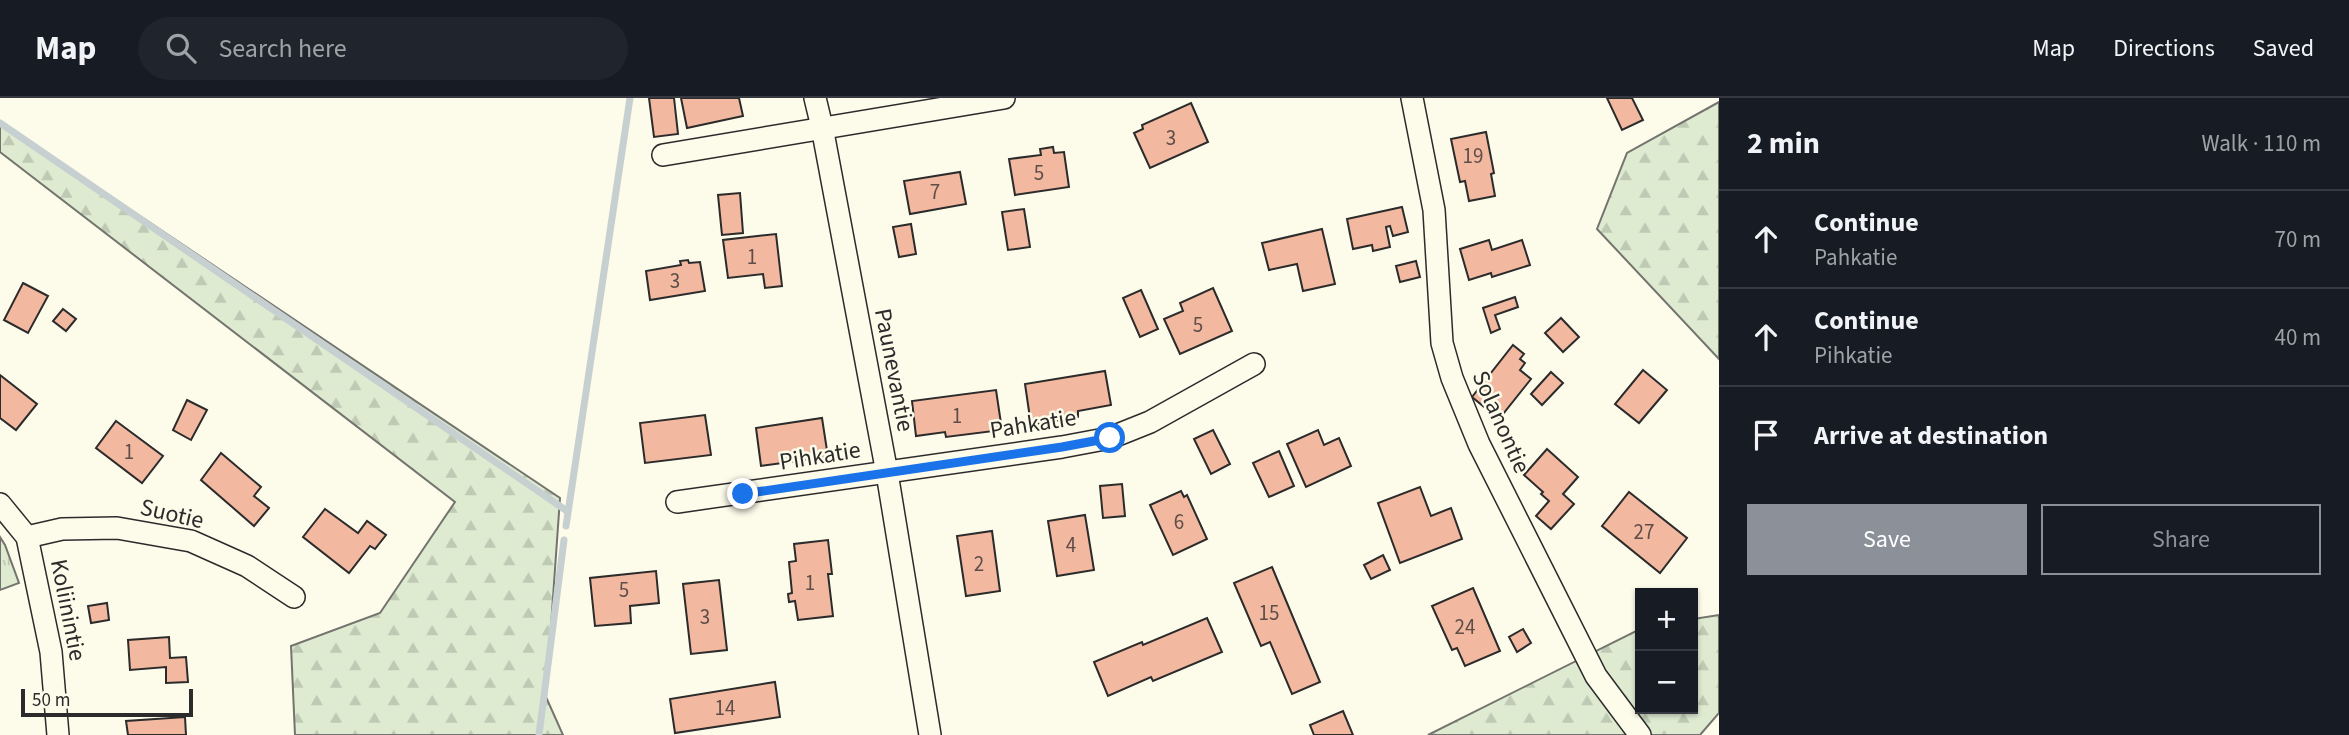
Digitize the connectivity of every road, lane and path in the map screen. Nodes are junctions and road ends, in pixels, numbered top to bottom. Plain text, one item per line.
1 (815, 98) edge
2 (1004, 98) edge
3 (1412, 98) edge
4 (822, 127) junction
5 (663, 155) dead end
6 (1254, 364) dead end
7 (887, 472) junction
8 (677, 502) dead end
9 (0, 504) edge
10 (27, 537) junction
11 (294, 597) dead end
12 (58, 735) edge
13 (930, 735) edge
14 (1640, 735) edge

1 - 4 street, Paunevantie
2 - 4 street
3 - 14 street, Solanontie
4 - 5 street
4 - 7 street, Paunevantie
6 - 7 street, Pahkatie
7 - 8 street, Pihkatie
7 - 13 street, Paunevantie
9 - 10 street, Koliinintie
10 - 11 street, Suotie
10 - 12 street, Koliinintie

